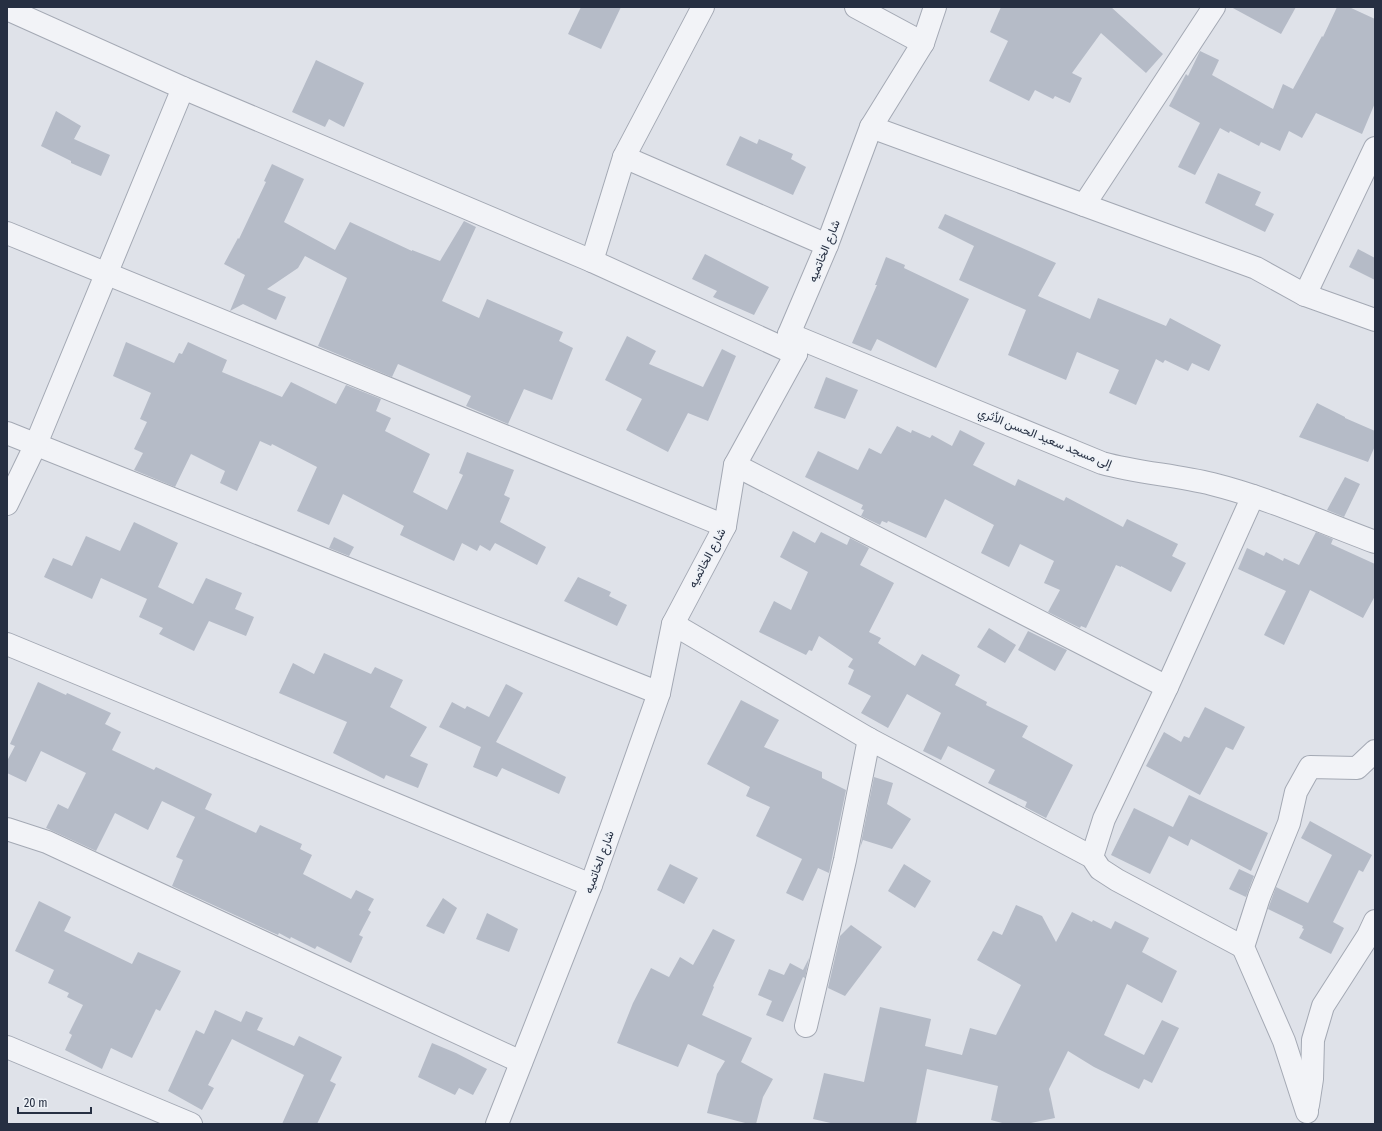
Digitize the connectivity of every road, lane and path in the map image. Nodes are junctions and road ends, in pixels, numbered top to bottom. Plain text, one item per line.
1 (703, 7) edge
2 (856, 7) edge
3 (935, 7) edge
4 (1214, 7) edge
5 (7, 9) edge
6 (923, 43) junction
7 (183, 88) junction
8 (871, 127) junction
9 (1375, 148) edge
10 (624, 157) junction
11 (1084, 205) junction
12 (7, 233) edge
13 (827, 245) junction
14 (592, 260) junction
15 (105, 274) junction
16 (1305, 295) junction
17 (1375, 320) edge
18 (789, 334) junction
19 (796, 354) junction
20 (7, 433) edge
21 (36, 444) junction
22 (735, 465) junction
23 (1253, 496) junction
24 (7, 504) edge
25 (725, 526) junction
26 (1375, 542) edge
27 (673, 624) junction
28 (7, 644) edge
29 (1167, 687) junction
30 (659, 693) junction
31 (869, 739) junction
32 (1375, 751) edge
33 (7, 829) edge
34 (1092, 857) junction
35 (591, 885) junction
36 (1375, 921) edge
37 (1243, 947) junction
38 (806, 1026) dead end
39 (7, 1047) edge
40 (521, 1062) junction
41 (1309, 1118) edge
42 (191, 1124) edge
43 (497, 1124) edge

1 - 10 street
2 - 6 street
3 - 6 street, شارع الخاتميه
4 - 11 street
5 - 7 street
6 - 8 street, شارع الخاتميه
7 - 14 street
7 - 15 street
8 - 11 street
8 - 13 street, شارع الخاتميه
9 - 16 street
10 - 13 street
10 - 14 street
11 - 16 street
12 - 15 street
13 - 18 street, شارع الخاتميه
14 - 19 street
15 - 21 street
15 - 25 street
16 - 17 street
18 - 19 street
18 - 23 street, إلى مسجد سعيد الحسن الأثري
19 - 22 street, شارع الخاتميه
20 - 21 street
21 - 24 street
21 - 30 street
22 - 25 street, شارع الخاتميه
22 - 29 street
23 - 26 street, إلى مسجد سعيد الحسن الأثري
23 - 29 street
25 - 27 street, شارع الخاتميه
27 - 30 street, شارع الخاتميه
27 - 31 street
28 - 35 street
29 - 34 street
30 - 35 street, شارع الخاتميه
31 - 34 street
31 - 38 street
32 - 37 street
33 - 40 street
34 - 37 street
35 - 40 street, شارع الخاتميه
36 - 41 street
37 - 41 street
39 - 42 street
40 - 43 street, شارع الخاتميه

